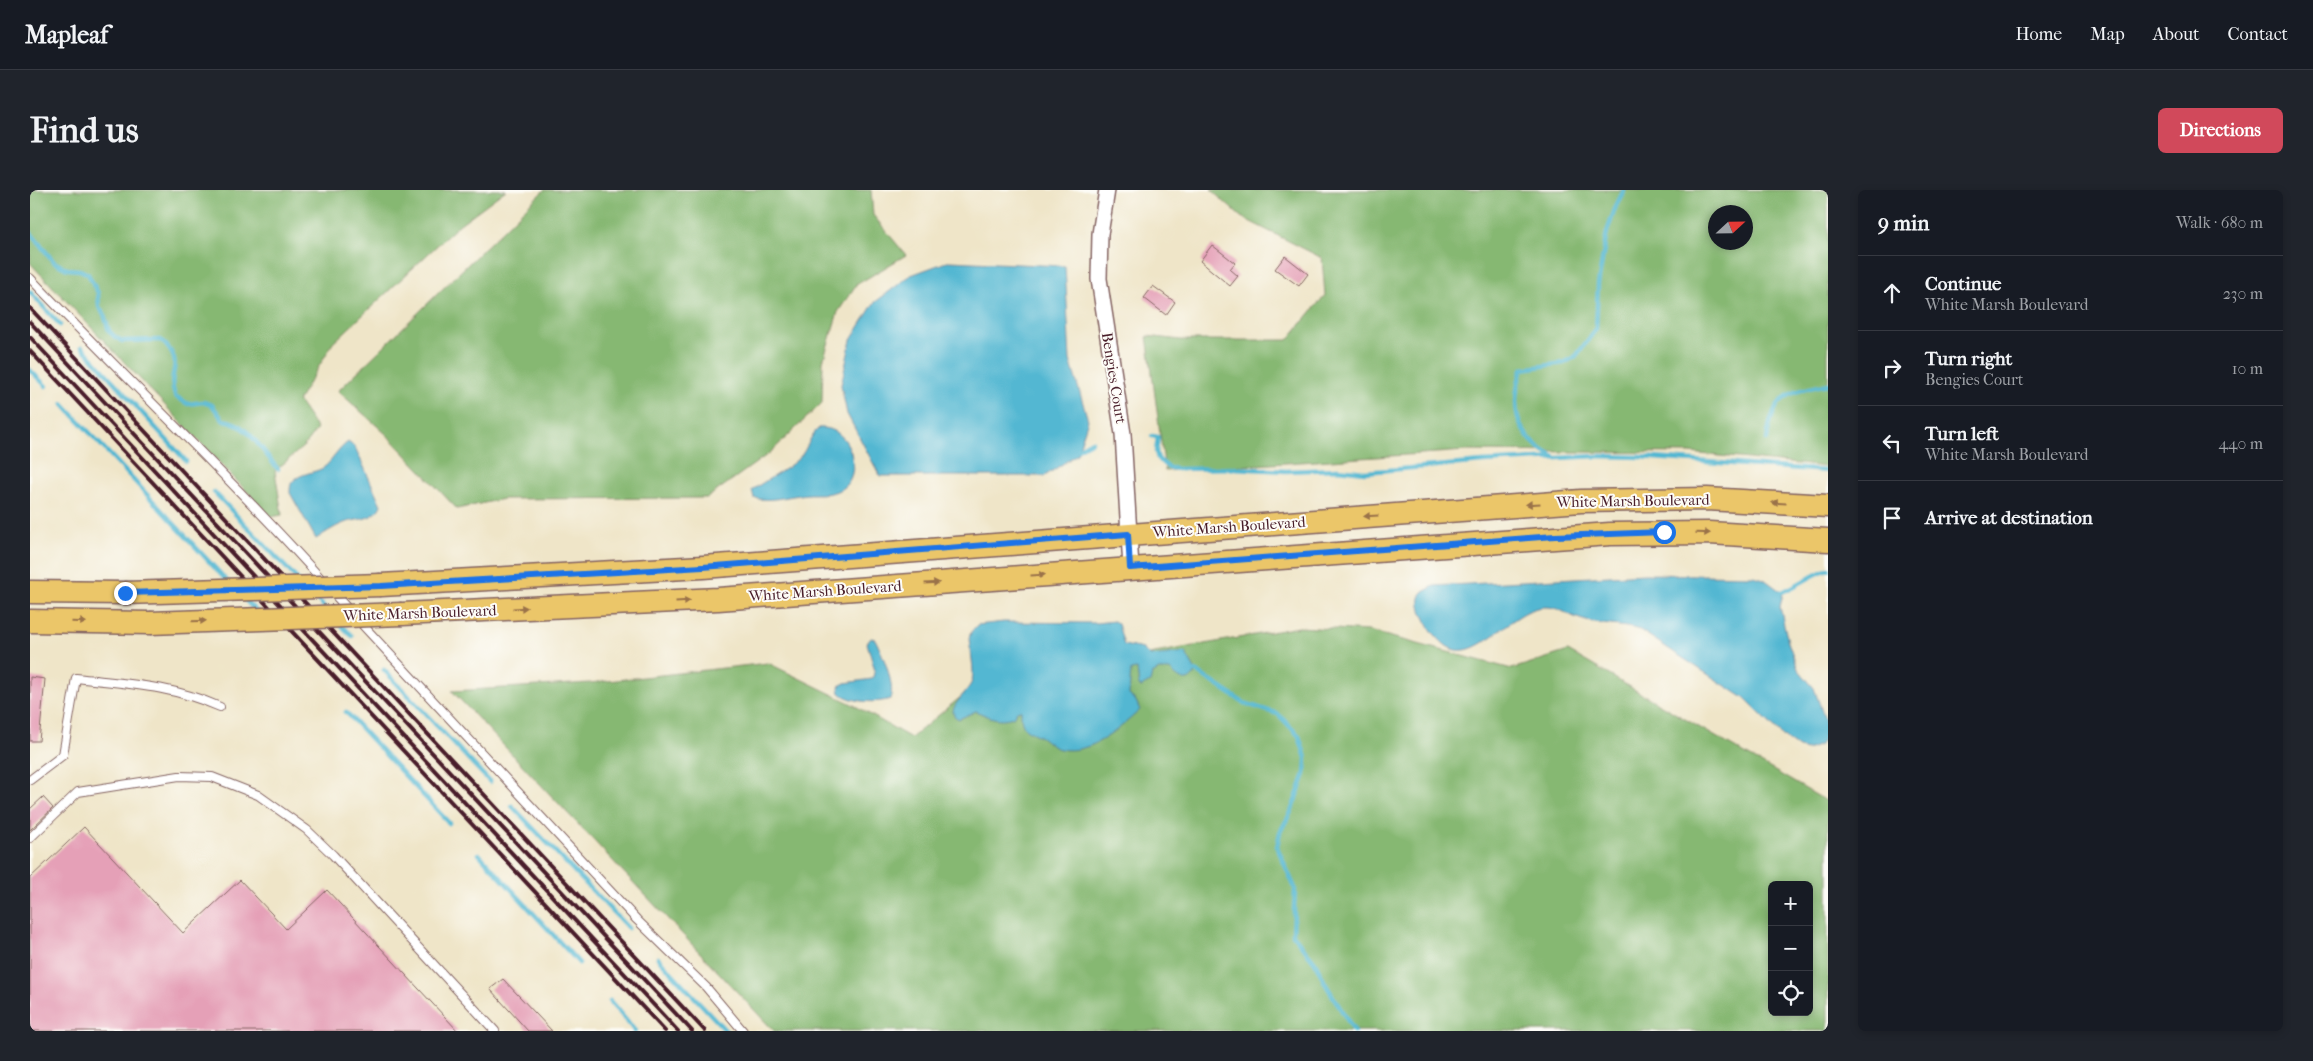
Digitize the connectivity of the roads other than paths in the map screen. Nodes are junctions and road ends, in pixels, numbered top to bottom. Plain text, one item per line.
1 (1106, 190) edge
2 (30, 278) edge
3 (1828, 506) edge
4 (1128, 534) junction
5 (1828, 540) edge
6 (1130, 568) junction
7 (30, 592) edge
8 (30, 621) edge
9 (220, 707) dead end
10 (30, 780) edge
11 (30, 838) edge
12 (495, 1031) edge
13 (743, 1031) edge

1 - 4 street, Bengies Court
2 - 13 lane
3 -> 4 main road, White Marsh Boulevard
4 - 6 street, Bengies Court
4 - 7 main road, White Marsh Boulevard, bridge
6 -> 5 main road, White Marsh Boulevard
8 -> 6 main road, White Marsh Boulevard, bridge
9 - 10 lane
11 - 12 lane

